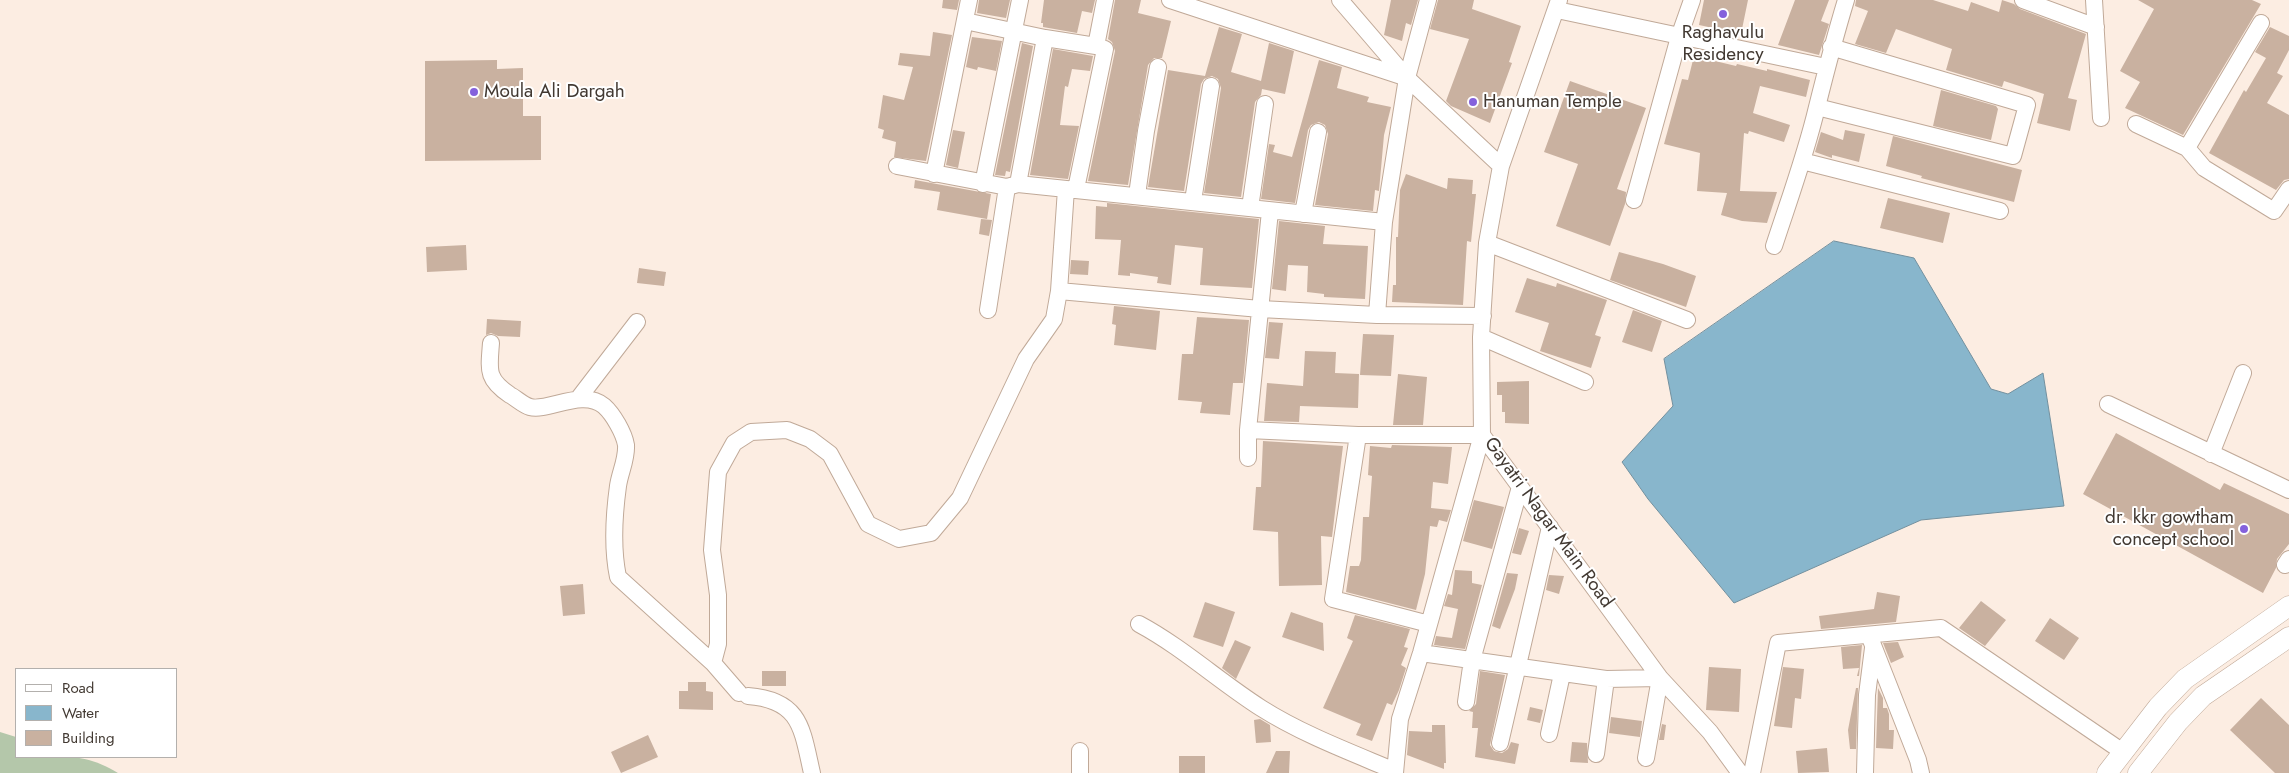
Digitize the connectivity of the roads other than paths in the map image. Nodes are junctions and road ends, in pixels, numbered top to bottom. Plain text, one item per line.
1 (969, 0) edge
2 (1020, 0) edge
3 (1105, 0) edge
4 (1170, 0) edge
5 (1340, 0) edge
6 (1428, 0) edge
7 (1692, 0) edge
8 (1846, 0) edge
9 (2023, 0) edge
10 (2094, 0) edge
11 (1558, 5) edge
12 (965, 21) junction
13 (2261, 23) dead end
14 (2096, 27) junction
15 (1014, 31) junction
16 (1679, 37) junction
17 (1044, 38) junction
18 (1096, 46) junction
19 (1832, 47) junction
20 (1158, 67) dead end
21 (1826, 67) junction
22 (1406, 78) junction
23 (1210, 86) dead end
24 (1265, 104) dead end
25 (1817, 107) junction
26 (2101, 118) dead end
27 (2136, 124) dead end
28 (1318, 132) dead end
29 (2187, 148) junction
30 (1802, 161) junction
31 (897, 166) dead end
32 (1500, 166) junction
33 (934, 174) junction
34 (983, 184) junction
35 (1013, 185) junction
36 (1071, 189) junction
37 (2289, 189) edge
38 (1138, 195) junction
39 (1634, 200) dead end
40 (1193, 201) junction
41 (1250, 208) junction
42 (2000, 211) dead end
43 (1270, 212) junction
44 (1303, 214) junction
45 (1384, 222) junction
46 (1487, 243) junction
47 (1774, 246) dead end
48 (1059, 291) junction
49 (1260, 309) junction
50 (988, 310) dead end
51 (1376, 315) junction
52 (1483, 316) junction
53 (1687, 320) dead end
54 (637, 322) dead end
55 (1481, 337) junction
56 (490, 343) dead end
57 (2243, 373) dead end
58 (1585, 382) dead end
59 (578, 399) junction
60 (2108, 404) dead end
61 (1248, 430) junction
62 (1358, 435) junction
63 (1482, 435) junction
64 (2211, 454) junction
65 (1248, 458) dead end
66 (1520, 487) junction
67 (2289, 490) edge
68 (1550, 528) junction
69 (2289, 606) edge
70 (1139, 624) dead end
71 (1429, 624) junction
72 (2289, 637) edge
73 (1871, 640) junction
74 (1421, 653) junction
75 (1472, 660) junction
76 (713, 663) junction
77 (1518, 667) junction
78 (1562, 674) junction
79 (1660, 678) junction
80 (1606, 679) junction
81 (1466, 702) dead end
82 (1549, 734) dead end
83 (1500, 743) dead end
84 (1080, 750) dead end
85 (2123, 752) junction
86 (1596, 754) dead end
87 (1646, 758) dead end
88 (1395, 772) edge
89 (812, 773) edge
90 (1080, 773) edge
91 (1740, 773) edge
92 (1752, 773) edge
93 (1866, 773) edge
94 (1920, 773) edge
95 (2108, 773) edge
96 (2138, 773) edge

1 - 12 street
2 - 15 street
3 - 18 street
4 - 22 street
5 - 22 street
6 - 22 street
7 - 16 street
8 - 19 street
9 - 14 street
10 - 14 street
11 - 16 street
11 - 32 street, Gayatri Nagar Main Road
12 - 15 street
12 - 33 street
13 - 29 street
14 - 26 street
15 - 17 street
15 - 34 street
16 - 21 street
16 - 39 street
17 - 18 street
17 - 35 street
18 - 36 street
19 - 21 street
19 - 25 street
20 - 38 street
21 - 25 street
22 - 32 street
22 - 45 street
23 - 40 street
24 - 41 street
25 - 30 street
27 - 29 street
28 - 44 street
29 - 37 street
30 - 42 street
30 - 47 street
31 - 33 street
32 - 46 street, Gayatri Nagar Main Road
33 - 34 street
34 - 35 street
35 - 36 street
35 - 50 street
36 - 38 street
36 - 48 street
38 - 40 street
40 - 41 street
41 - 43 street
43 - 44 street
43 - 49 street
44 - 45 street
45 - 51 street
46 - 52 street, Gayatri Nagar Main Road
46 - 53 street
48 - 49 street
48 - 76 street
49 - 51 street
49 - 61 street
51 - 52 street
52 - 55 street, Gayatri Nagar Main Road
54 - 59 street
55 - 58 street
55 - 63 street, Gayatri Nagar Main Road
56 - 59 street
57 - 64 street
59 - 76 street
60 - 64 street
61 - 62 street
61 - 65 street
62 - 63 street
62 - 71 street
63 - 66 street, Gayatri Nagar Main Road
63 - 71 street
64 - 67 street
66 - 68 street, Gayatri Nagar Main Road
66 - 75 street
68 - 77 street
68 - 79 street, Gayatri Nagar Main Road
69 - 85 main road
70 - 88 street
71 - 74 street
72 - 96 main road
73 - 85 street
73 - 92 street
73 - 93 street
73 - 94 street
74 - 75 street
74 - 88 street
75 - 77 street
75 - 81 street
76 - 89 street
77 - 78 street
77 - 83 street
78 - 80 street
78 - 82 street
79 - 80 street
79 - 87 street
79 - 91 street, Gayatri Nagar Main Road
80 - 86 street
84 - 90 street
85 - 95 main road

